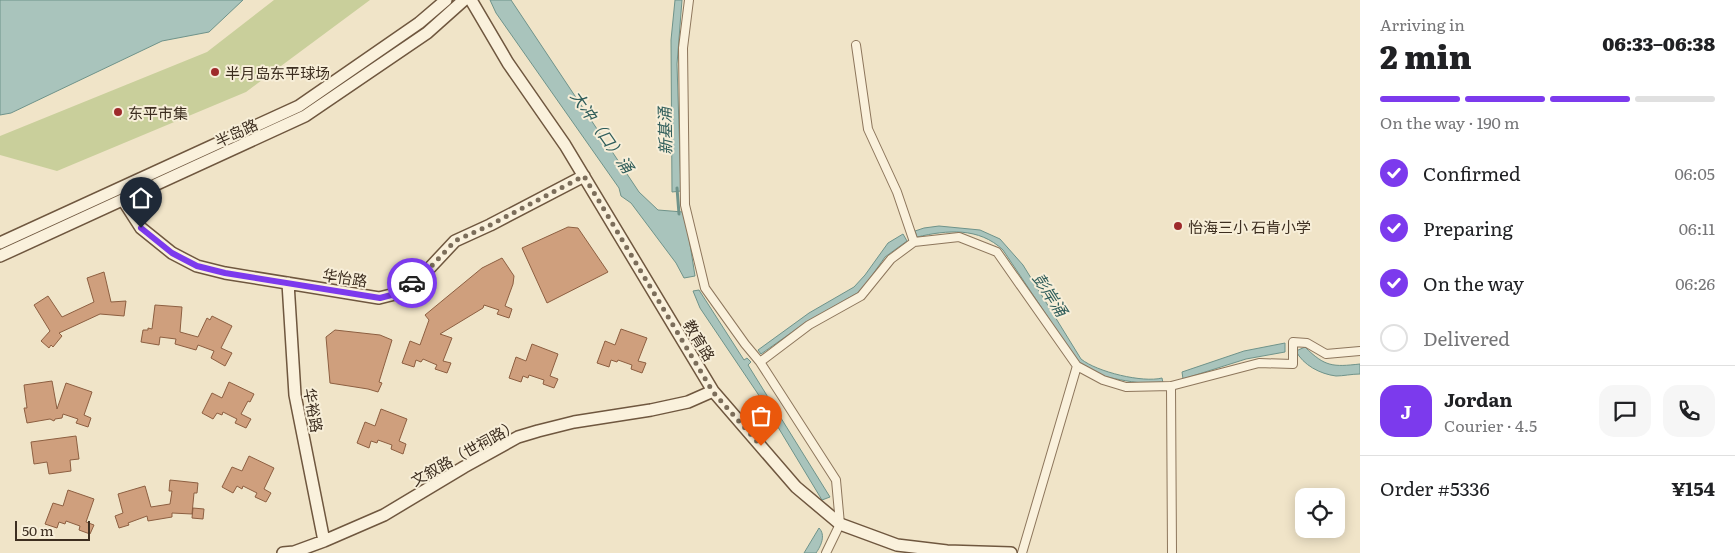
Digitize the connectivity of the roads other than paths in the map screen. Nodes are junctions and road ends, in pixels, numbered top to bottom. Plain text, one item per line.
1 (446, 0) edge
2 (464, 0) edge
3 (471, 0) edge
4 (689, 0) edge
5 (856, 45) dead end
6 (584, 176) junction
7 (123, 200) junction
8 (914, 242) junction
9 (0, 243) edge
10 (0, 256) edge
11 (288, 283) junction
12 (1360, 351) edge
13 (760, 362) junction
14 (1077, 366) junction
15 (1171, 386) junction
16 (713, 392) junction
17 (840, 524) junction
18 (324, 541) junction
19 (284, 553) edge
20 (826, 553) edge
21 (1010, 553) edge
22 (1022, 553) edge
23 (1172, 553) edge

1 - 9 street, 半岛路
2 - 7 street, 半岛路
3 - 6 street, 教育路
4 - 13 street
5 - 8 street
6 - 11 street, 华怡路
6 - 16 street, 教育路
7 - 10 street, 半岛路
7 - 11 street, 华怡路
8 - 13 street
8 - 14 street
11 - 18 street, 华裕路
12 - 15 street
13 - 17 street
14 - 15 street
14 - 22 street
15 - 23 street
16 - 17 street, 教育路
16 - 18 street, 文叙路（世祠路）
17 - 20 street
17 - 21 street, 教育路
18 - 19 street, 文叙路（世祠路）

